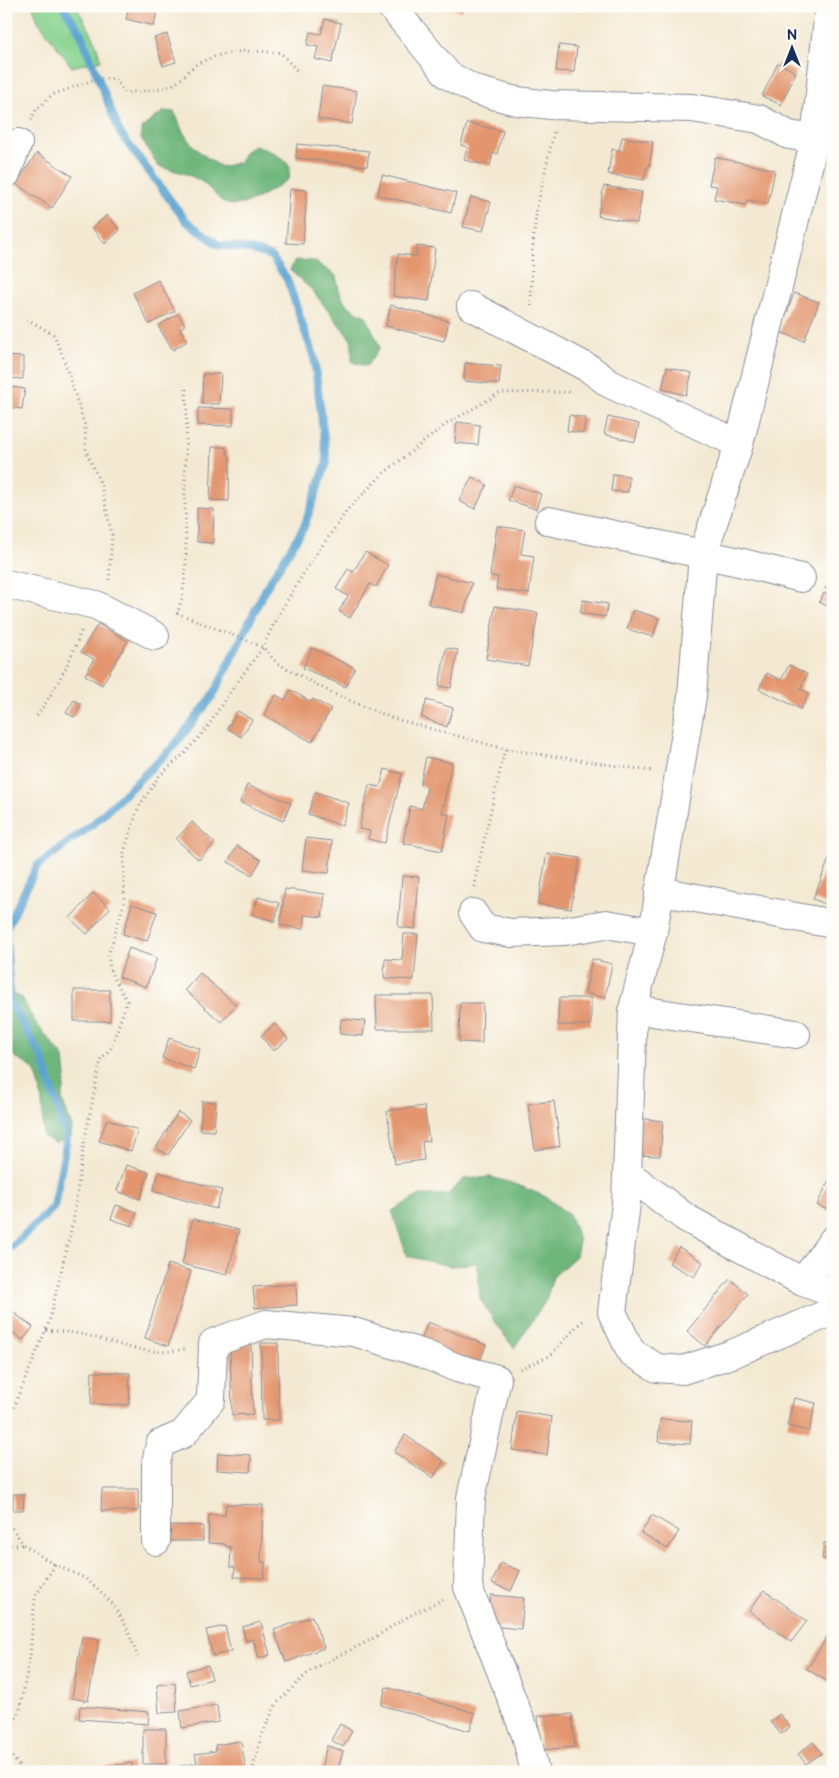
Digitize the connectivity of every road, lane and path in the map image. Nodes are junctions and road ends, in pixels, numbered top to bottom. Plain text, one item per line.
1 (391, 6) edge
2 (831, 6) edge
3 (300, 73) dead end
4 (551, 106) junction
5 (18, 143) joint
6 (820, 147) edge
7 (6, 174) edge
8 (471, 306) dead end
9 (27, 319) dead end
10 (528, 337) junction
11 (610, 384) junction
12 (186, 389) dead end
13 (739, 444) junction
14 (549, 521) dead end
15 (702, 554) junction
16 (801, 578) dead end
17 (6, 584) edge
18 (93, 605) junction
19 (177, 613) junction
20 (155, 636) joint
21 (262, 647) junction
22 (37, 716) dead end
23 (504, 749) junction
24 (679, 775) junction
25 (659, 890) junction
26 (473, 913) joint
27 (833, 924) edge
28 (653, 932) junction
29 (633, 1009) junction
30 (796, 1034) dead end
31 (627, 1173) junction
32 (833, 1240) edge
33 (804, 1282) junction
34 (833, 1293) edge
35 (833, 1309) edge
36 (612, 1312) junction
37 (46, 1330) junction
38 (213, 1343) junction
39 (497, 1379) junction
40 (6, 1426) edge
41 (6, 1520) edge
42 (156, 1542) dead end
43 (6, 1545) edge
44 (24, 1545) junction
45 (55, 1565) junction
46 (468, 1587) junction
47 (138, 1657) dead end
48 (6, 1741) edge
49 (6, 1749) edge
50 (24, 1772) edge
51 (252, 1772) edge
52 (535, 1772) edge

1 - 4 street
2 - 6 street
3 - 5 path
4 - 6 street
4 - 10 path
5 - 7 street
6 - 13 street
8 - 10 street
9 - 18 path
10 - 11 street
11 - 13 street
11 - 21 path
12 - 19 path
13 - 15 street
14 - 15 street
15 - 16 street
15 - 24 street
17 - 18 street
18 - 20 street
18 - 22 path
19 - 20 path
19 - 21 path
21 - 23 path
21 - 37 path
23 - 24 path
23 - 26 path
24 - 25 street
25 - 27 street
25 - 28 street
26 - 28 street
28 - 29 street
29 - 30 street
29 - 31 street
31 - 33 street
31 - 36 street
32 - 33 street
33 - 34 street
35 - 36 street
36 - 39 path
37 - 38 path
37 - 40 path
38 - 39 street
38 - 42 street
39 - 46 street
41 - 44 path
43 - 44 path
44 - 45 path
45 - 47 path
45 - 48 path
46 - 51 path
46 - 52 street
49 - 50 path

